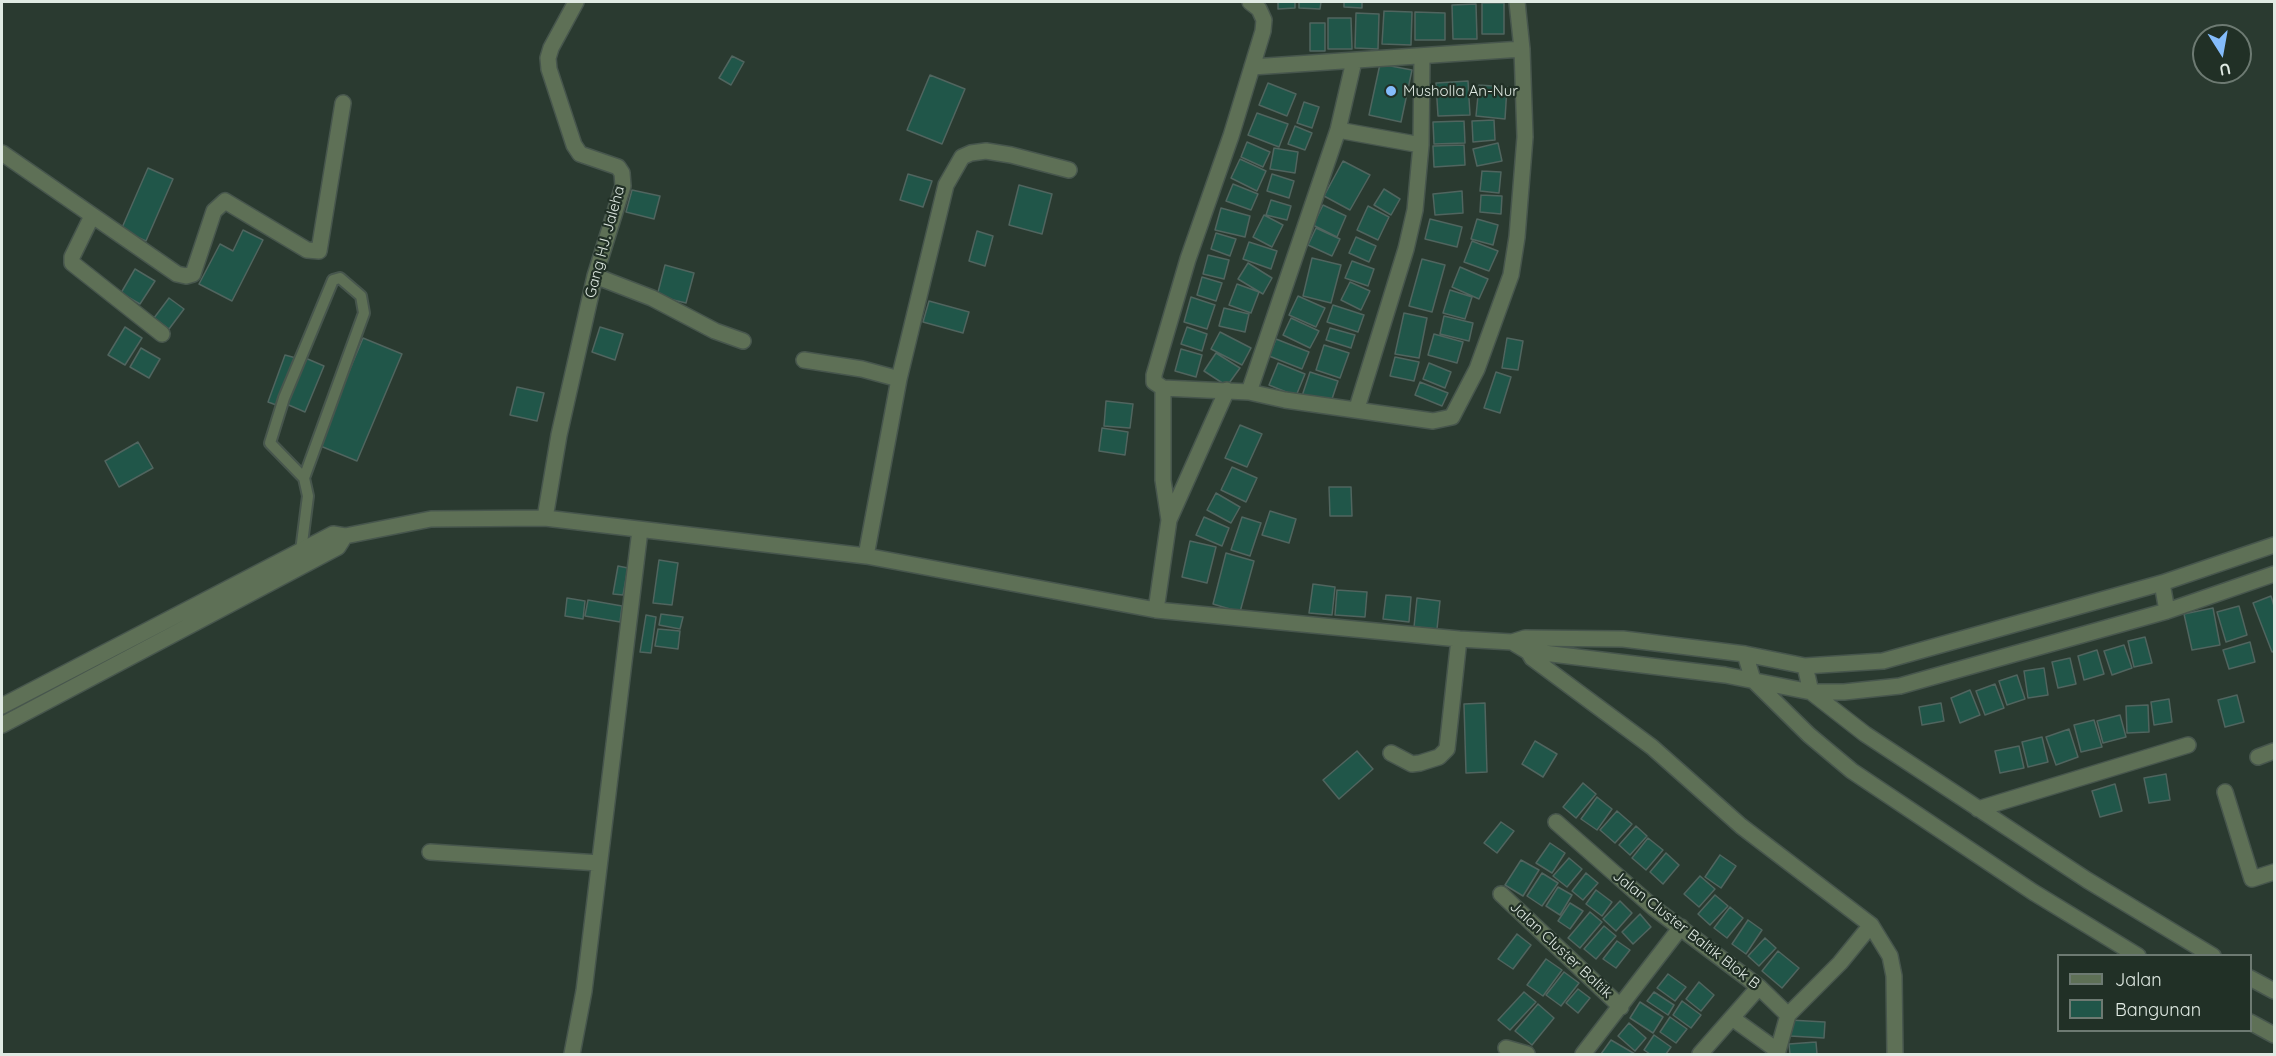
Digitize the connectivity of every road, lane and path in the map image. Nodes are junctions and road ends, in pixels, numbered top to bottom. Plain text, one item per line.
1 (576, 2) edge
2 (1250, 2) edge
3 (1516, 2) edge
4 (1522, 48) junction
5 (1422, 56) junction
6 (1354, 61) junction
7 (1252, 68) junction
8 (343, 103) dead end
9 (1338, 130) junction
10 (1421, 145) junction
11 (2, 153) edge
12 (1069, 170) dead end
13 (92, 216) junction
14 (595, 276) junction
15 (162, 334) dead end
16 (743, 341) dead end
17 (804, 360) dead end
18 (899, 379) junction
19 (1163, 388) junction
20 (1227, 390) junction
21 (1249, 392) junction
22 (1357, 408) junction
23 (304, 478) junction
24 (546, 518) junction
25 (1169, 520) junction
26 (640, 530) junction
27 (2274, 545) edge
28 (866, 556) junction
29 (304, 557) junction
30 (2274, 574) edge
31 (2162, 582) junction
32 (1156, 610) junction
33 (2167, 611) junction
34 (1459, 639) junction
35 (1521, 643) junction
36 (1745, 654) junction
37 (1804, 666) junction
38 (1753, 680) junction
39 (1811, 692) junction
40 (2, 706) edge
41 (2, 725) edge
42 (2188, 745) dead end
43 (2274, 751) edge
44 (1391, 753) dead end
45 (2258, 757) dead end
46 (2225, 792) dead end
47 (1978, 809) junction
48 (1556, 822) dead end
49 (430, 852) dead end
50 (599, 863) junction
51 (2274, 872) edge
52 (1501, 894) dead end
53 (1871, 925) junction
54 (1682, 927) junction
55 (2135, 954) edge
56 (2209, 954) edge
57 (2252, 979) edge
58 (1759, 987) junction
59 (2274, 991) edge
60 (1621, 1007) junction
61 (1788, 1015) junction
62 (1732, 1018) junction
63 (2252, 1023) edge
64 (2274, 1035) edge
65 (1506, 1048) dead end
66 (1778, 1053) edge
67 (572, 1054) edge
68 (1527, 1054) edge
69 (1583, 1054) edge
70 (1700, 1054) edge
71 (1895, 1054) edge

1 - 14 street, Gang HJ. Jaleha
2 - 7 street
3 - 4 street
4 - 5 street
4 - 22 street
5 - 6 street
5 - 10 street
6 - 7 street
6 - 9 street
7 - 19 street
8 - 13 street
9 - 10 street
9 - 21 street
10 - 22 street
11 - 13 street
12 - 18 street
13 - 15 street
14 - 16 street
14 - 24 street, Gang HJ. Jaleha
17 - 18 street
18 - 28 street
19 - 20 street
19 - 25 street
20 - 21 street
20 - 25 street
21 - 22 street
23 - 23 lane
23 - 29 lane
24 - 26 street
24 - 29 street
25 - 32 street
26 - 28 street
26 - 50 street
27 - 31 street
28 - 32 street
29 - 40 street
29 - 41 street
30 - 33 street
31 - 33 street
31 - 37 street
32 - 34 street
33 - 39 street
34 - 35 street
34 - 44 street
35 - 36 street
35 - 38 street
35 - 53 street
36 - 37 street
36 - 38 street
37 - 39 street
38 - 39 street
38 - 55 street
39 - 47 street
42 - 47 street
43 - 45 street
46 - 51 street
47 - 56 street
48 - 54 street, Jalan Cluster Baltik Blok B
49 - 50 street
50 - 67 street
52 - 60 street, Jalan Cluster Baltik
53 - 61 street
53 - 71 street
54 - 58 street, Jalan Cluster Baltik Blok B
54 - 60 street, Jalan Cluster Baltik
57 - 59 street
58 - 61 street, Jalan Cluster Baltik Blok B
58 - 62 street
60 - 69 street, Jalan Cluster Baltik
61 - 66 street
62 - 66 street
62 - 70 street
63 - 64 street
65 - 68 street

